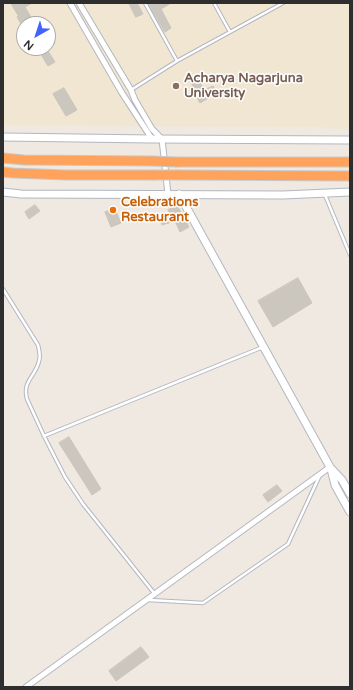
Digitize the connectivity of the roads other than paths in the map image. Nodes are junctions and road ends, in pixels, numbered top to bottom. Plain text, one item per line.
1 (70, 3) edge
2 (79, 3) edge
3 (145, 3) edge
4 (214, 3) edge
5 (283, 3) edge
6 (230, 32) junction
7 (177, 61) junction
8 (131, 90) junction
9 (3, 137) edge
10 (162, 139) junction
11 (152, 140) junction
12 (350, 140) edge
13 (3, 158) edge
14 (350, 162) edge
15 (3, 172) edge
16 (350, 176) edge
17 (3, 192) edge
18 (350, 192) edge
19 (324, 193) junction
20 (168, 194) junction
21 (179, 194) junction
22 (350, 255) edge
23 (3, 289) edge
24 (264, 347) junction
25 (44, 436) junction
26 (330, 467) junction
27 (322, 473) junction
28 (350, 494) edge
29 (350, 512) edge
30 (154, 594) junction
31 (147, 599) junction
32 (26, 687) edge

1 - 11 street
2 - 8 street
3 - 7 lane
4 - 6 lane
5 - 6 lane
6 - 7 lane
7 - 8 lane
8 - 10 street
9 - 11 main road
10 - 11 main road
10 - 12 main road
10 - 20 street
13 - 14 highway, bridge
15 - 16 highway, bridge
17 - 20 main road
18 - 19 main road
19 - 21 main road
19 - 22 lane
20 - 21 main road
21 - 24 main road
23 - 25 lane
24 - 25 lane
24 - 26 main road
25 - 30 lane
26 - 27 street
26 - 28 main road
26 - 29 main road
27 - 30 street
27 - 31 lane
30 - 31 street
31 - 32 street

